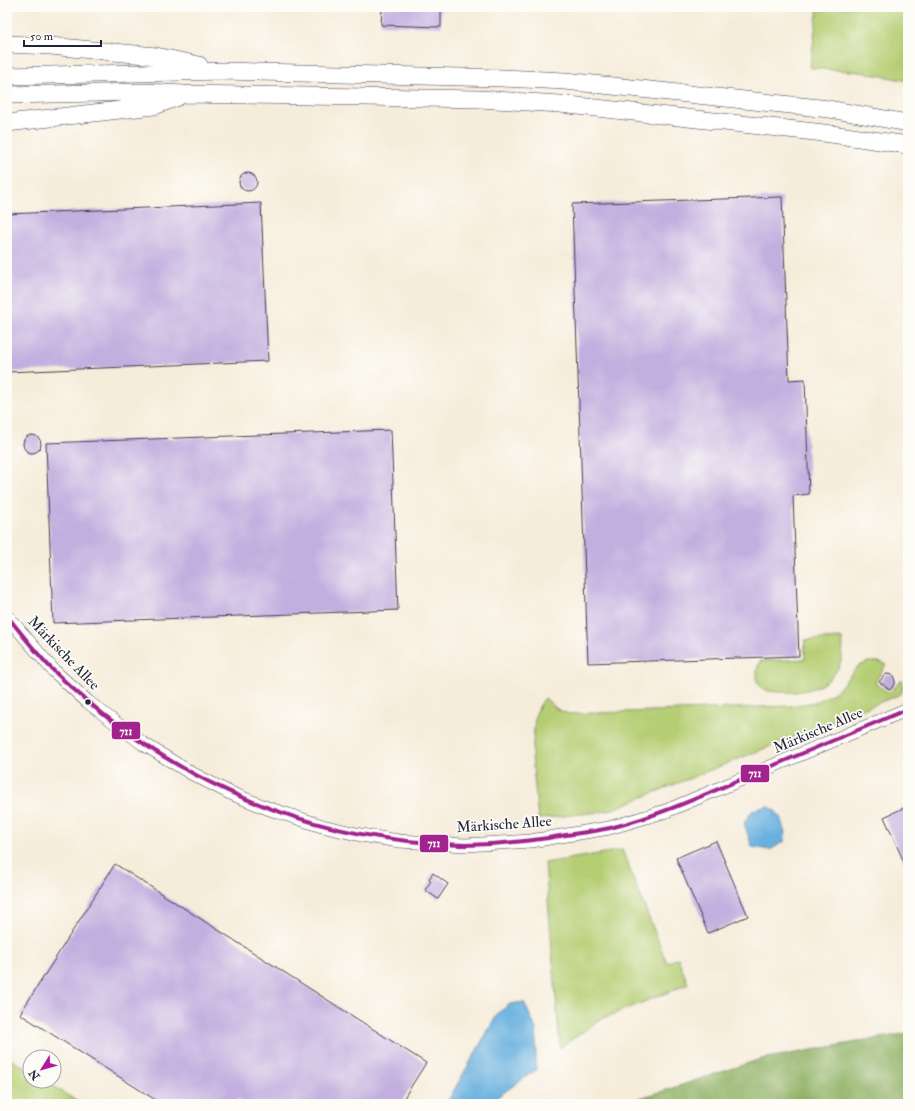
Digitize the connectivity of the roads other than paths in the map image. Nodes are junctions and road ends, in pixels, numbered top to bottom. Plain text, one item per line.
1 (7, 44) edge
2 (224, 71) junction
3 (7, 76) edge
4 (184, 94) junction
5 (7, 95) edge
6 (908, 122) edge
7 (7, 123) edge
8 (908, 145) edge
9 (7, 616) edge
10 (908, 709) edge

1 - 2 highway
2 - 3 highway
2 - 6 highway
4 - 5 highway
4 - 7 highway
4 - 8 highway
9 - 10 street, Märkische Allee

